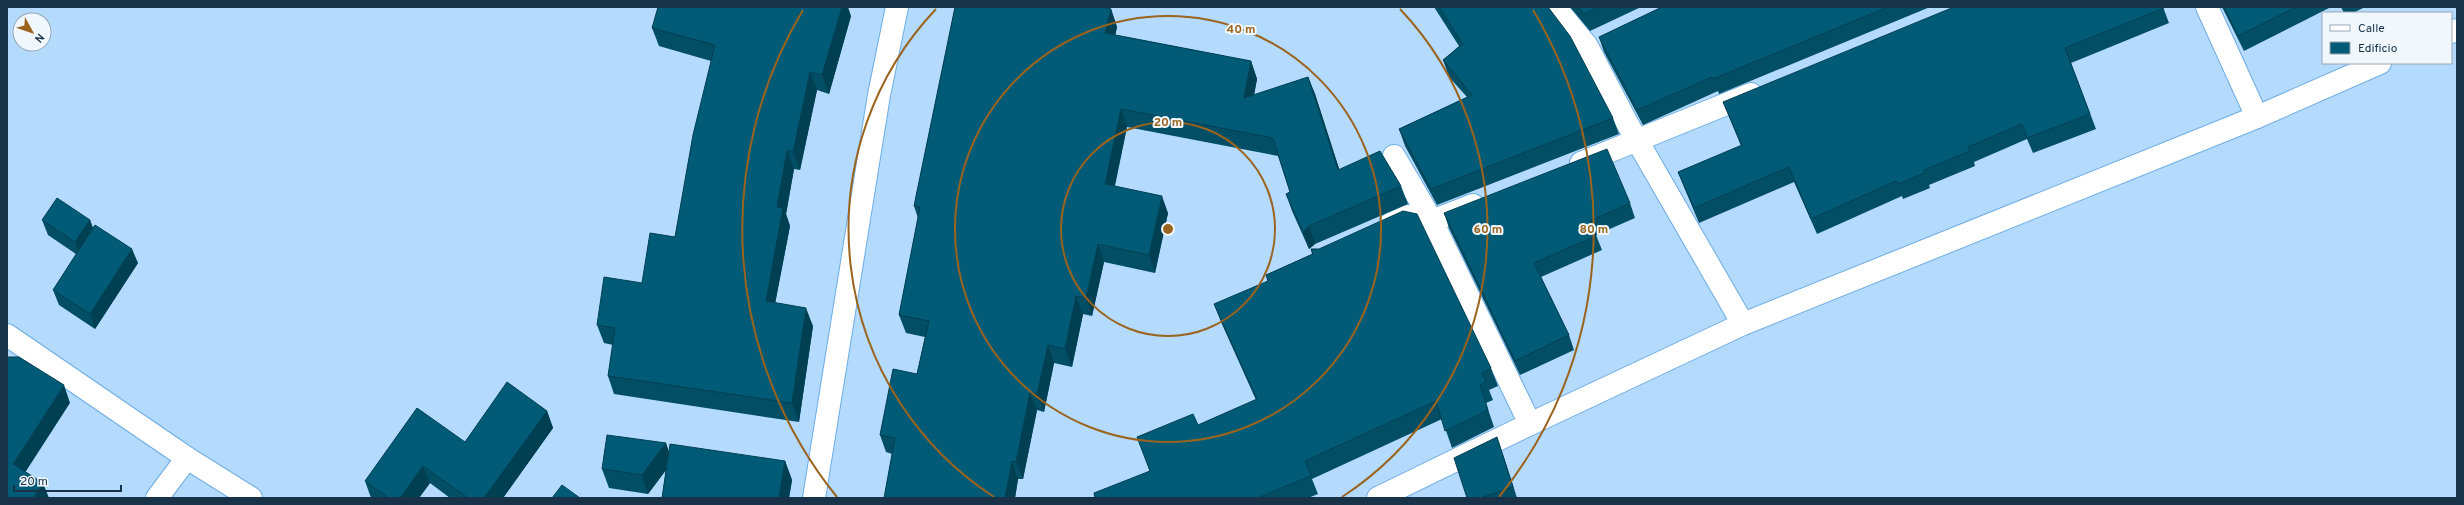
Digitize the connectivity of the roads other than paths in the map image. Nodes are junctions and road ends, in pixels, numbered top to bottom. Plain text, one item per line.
1 (897, 7) edge
2 (1555, 7) edge
3 (2207, 7) edge
4 (1608, 36) edge
5 (1587, 46) junction
6 (2378, 64) edge
7 (1771, 86) edge
8 (2257, 117) junction
9 (1639, 140) junction
10 (1394, 156) dead end
11 (1565, 169) edge
12 (1491, 198) edge
13 (1432, 221) junction
14 (1374, 231) edge
15 (1743, 324) junction
16 (7, 335) edge
17 (1530, 424) junction
18 (187, 458) junction
19 (157, 498) edge
20 (251, 498) edge
21 (814, 498) edge
22 (1378, 498) edge

1 - 21 street
2 - 5 street
3 - 8 street
4 - 5 street
5 - 9 street
6 - 8 street
7 - 9 street
8 - 15 street
9 - 11 street
9 - 15 street
10 - 13 street
12 - 13 street
13 - 14 street
13 - 17 street
15 - 17 street
16 - 18 street
17 - 22 street
18 - 19 street
18 - 20 street

